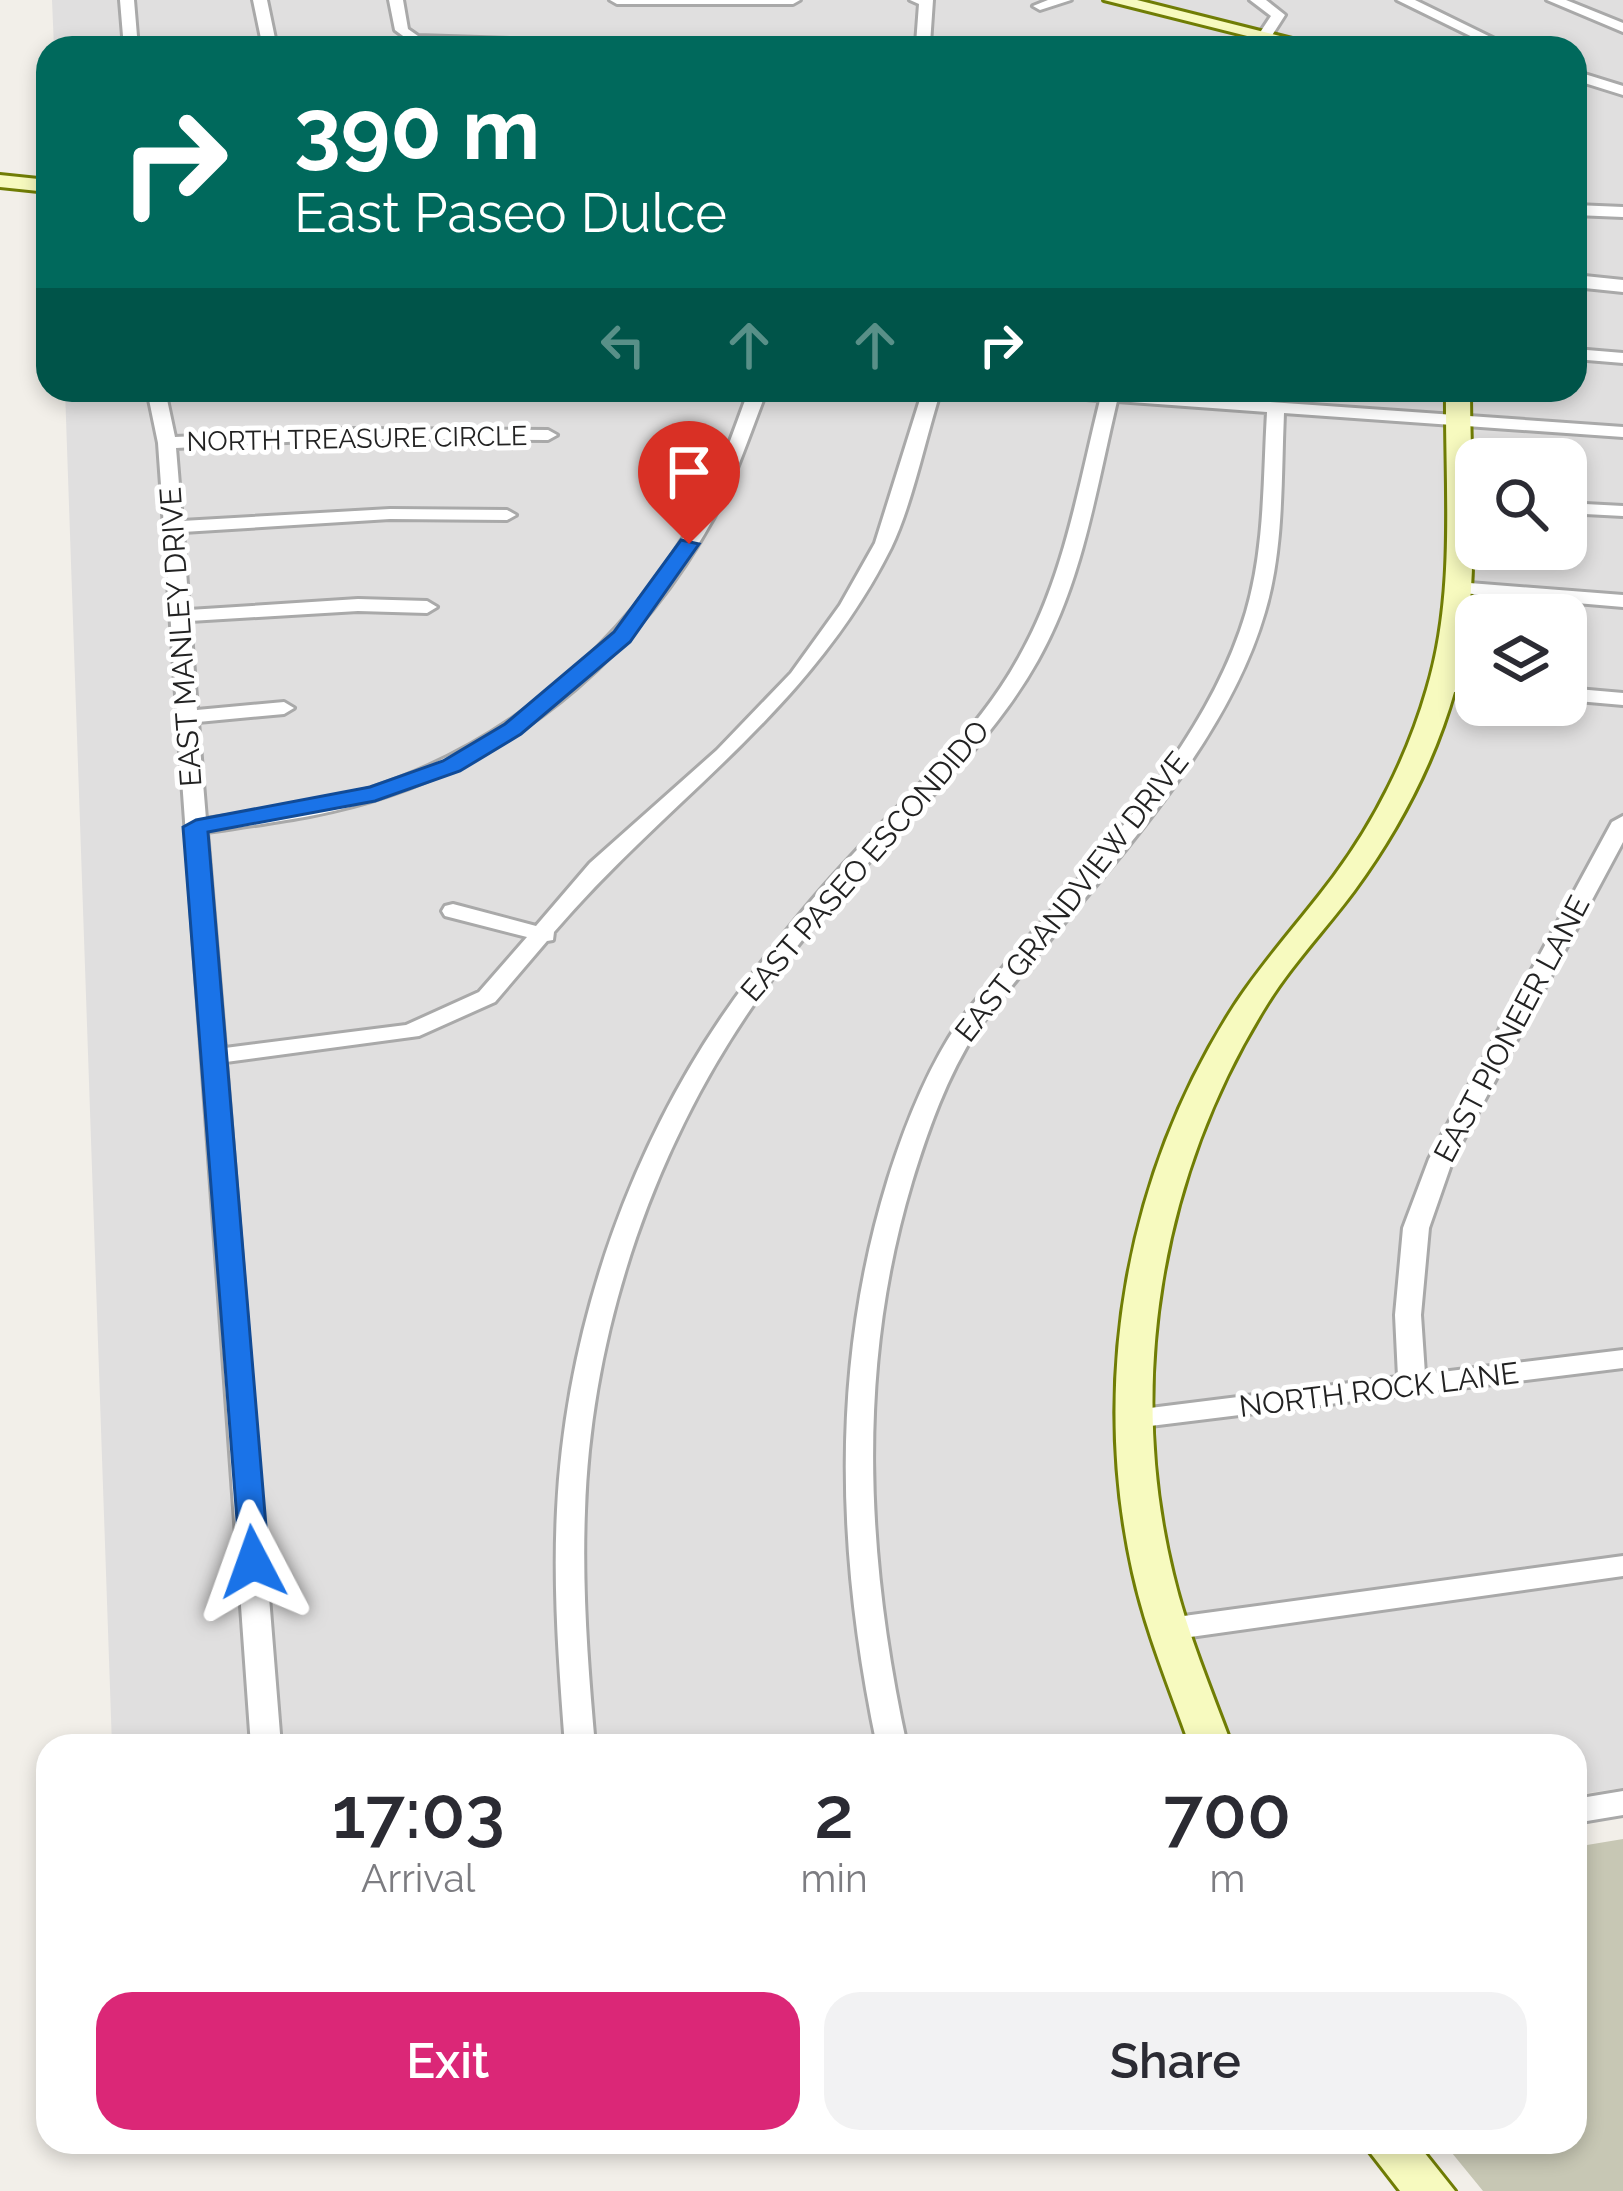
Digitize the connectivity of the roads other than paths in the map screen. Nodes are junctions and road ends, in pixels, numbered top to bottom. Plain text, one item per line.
1 (127, 0) edge
2 (260, 0) edge
3 (396, 0) edge
4 (617, 0) edge
5 (793, 0) edge
6 (922, 0) edge
7 (1064, 0) edge
8 (1113, 0) edge
9 (1257, 0) edge
10 (1404, 0) edge
11 (1554, 0) edge
12 (1040, 6) dead end
13 (1623, 28) edge
14 (130, 36) edge
15 (268, 36) edge
16 (409, 36) edge
17 (923, 36) edge
18 (1260, 36) edge
19 (1265, 36) edge
20 (1480, 36) edge
21 (1587, 80) edge
22 (1623, 94) edge
23 (1603, 104) dead end
24 (0, 181) edge
25 (36, 186) edge
26 (0, 192) edge
27 (36, 196) edge
28 (1587, 210) edge
29 (1623, 212) edge
30 (1587, 272) edge
31 (1623, 275) edge
32 (1587, 282) edge
33 (1623, 286) edge
34 (1587, 355) edge
35 (1623, 358) edge
36 (158, 402) edge
37 (753, 402) edge
38 (928, 402) edge
39 (1108, 402) edge
40 (1201, 402) edge
41 (1458, 405) edge
42 (1276, 407) junction
43 (1623, 432) edge
44 (548, 435) dead end
45 (1461, 438) edge
46 (167, 443) junction
47 (1587, 509) edge
48 (1623, 511) edge
49 (507, 515) dead end
50 (172, 527) junction
51 (1459, 570) edge
52 (1457, 588) junction
53 (1623, 601) edge
54 (427, 607) dead end
55 (180, 616) junction
56 (1442, 686) junction
57 (1455, 687) edge
58 (1587, 696) edge
59 (1623, 700) edge
60 (284, 708) dead end
61 (187, 717) junction
62 (1623, 822) edge
63 (196, 827) junction
64 (453, 911) dead end
65 (545, 935) junction
66 (217, 1056) junction
67 (1623, 1359) edge
68 (1412, 1385) junction
69 (1134, 1419) junction
70 (1623, 1566) edge
71 (1169, 1629) junction
72 (265, 1734) edge
73 (578, 1734) edge
74 (889, 1734) edge
75 (1207, 1734) edge
76 (1623, 1803) edge
77 (1587, 1809) edge
78 (1397, 2154) edge
79 (1431, 2191) edge

1 - 14 street
2 - 15 street
3 - 16 street
4 - 5 street
6 - 17 street
7 - 12 street
8 - 18 main road
9 - 19 street
10 - 20 street
11 - 13 street
21 - 22 street
22 - 23 street
24 - 25 main road
26 - 27 main road
28 - 29 street
30 - 31 street
32 - 33 street
34 - 35 street
36 - 46 street, EAST MANLEY DRIVE
37 - 63 street
38 - 65 street
39 - 73 street, EAST PASEO ESCONDIDO
40 - 42 street
41 - 42 street
41 - 43 street
41 - 45 main road
42 - 74 street, EAST GRANDVIEW DRIVE
44 - 46 street, NORTH TREASURE CIRCLE
46 - 50 street, EAST MANLEY DRIVE
47 - 48 street
49 - 50 street
50 - 55 street, EAST MANLEY DRIVE
51 - 52 main road
52 - 53 street
52 - 56 main road
54 - 55 street
55 - 61 street, EAST MANLEY DRIVE
56 - 57 street
56 - 69 main road
58 - 59 street
60 - 61 street
61 - 63 street, EAST MANLEY DRIVE
62 - 68 street, EAST PIONEER LANE
63 - 66 street, EAST MANLEY DRIVE
64 - 65 street
65 - 66 street
66 - 72 street, EAST MANLEY DRIVE
67 - 68 street, NORTH ROCK LANE
68 - 69 street, NORTH ROCK LANE
69 - 71 main road
70 - 71 street
71 - 75 main road
76 - 77 street
78 - 79 main road

